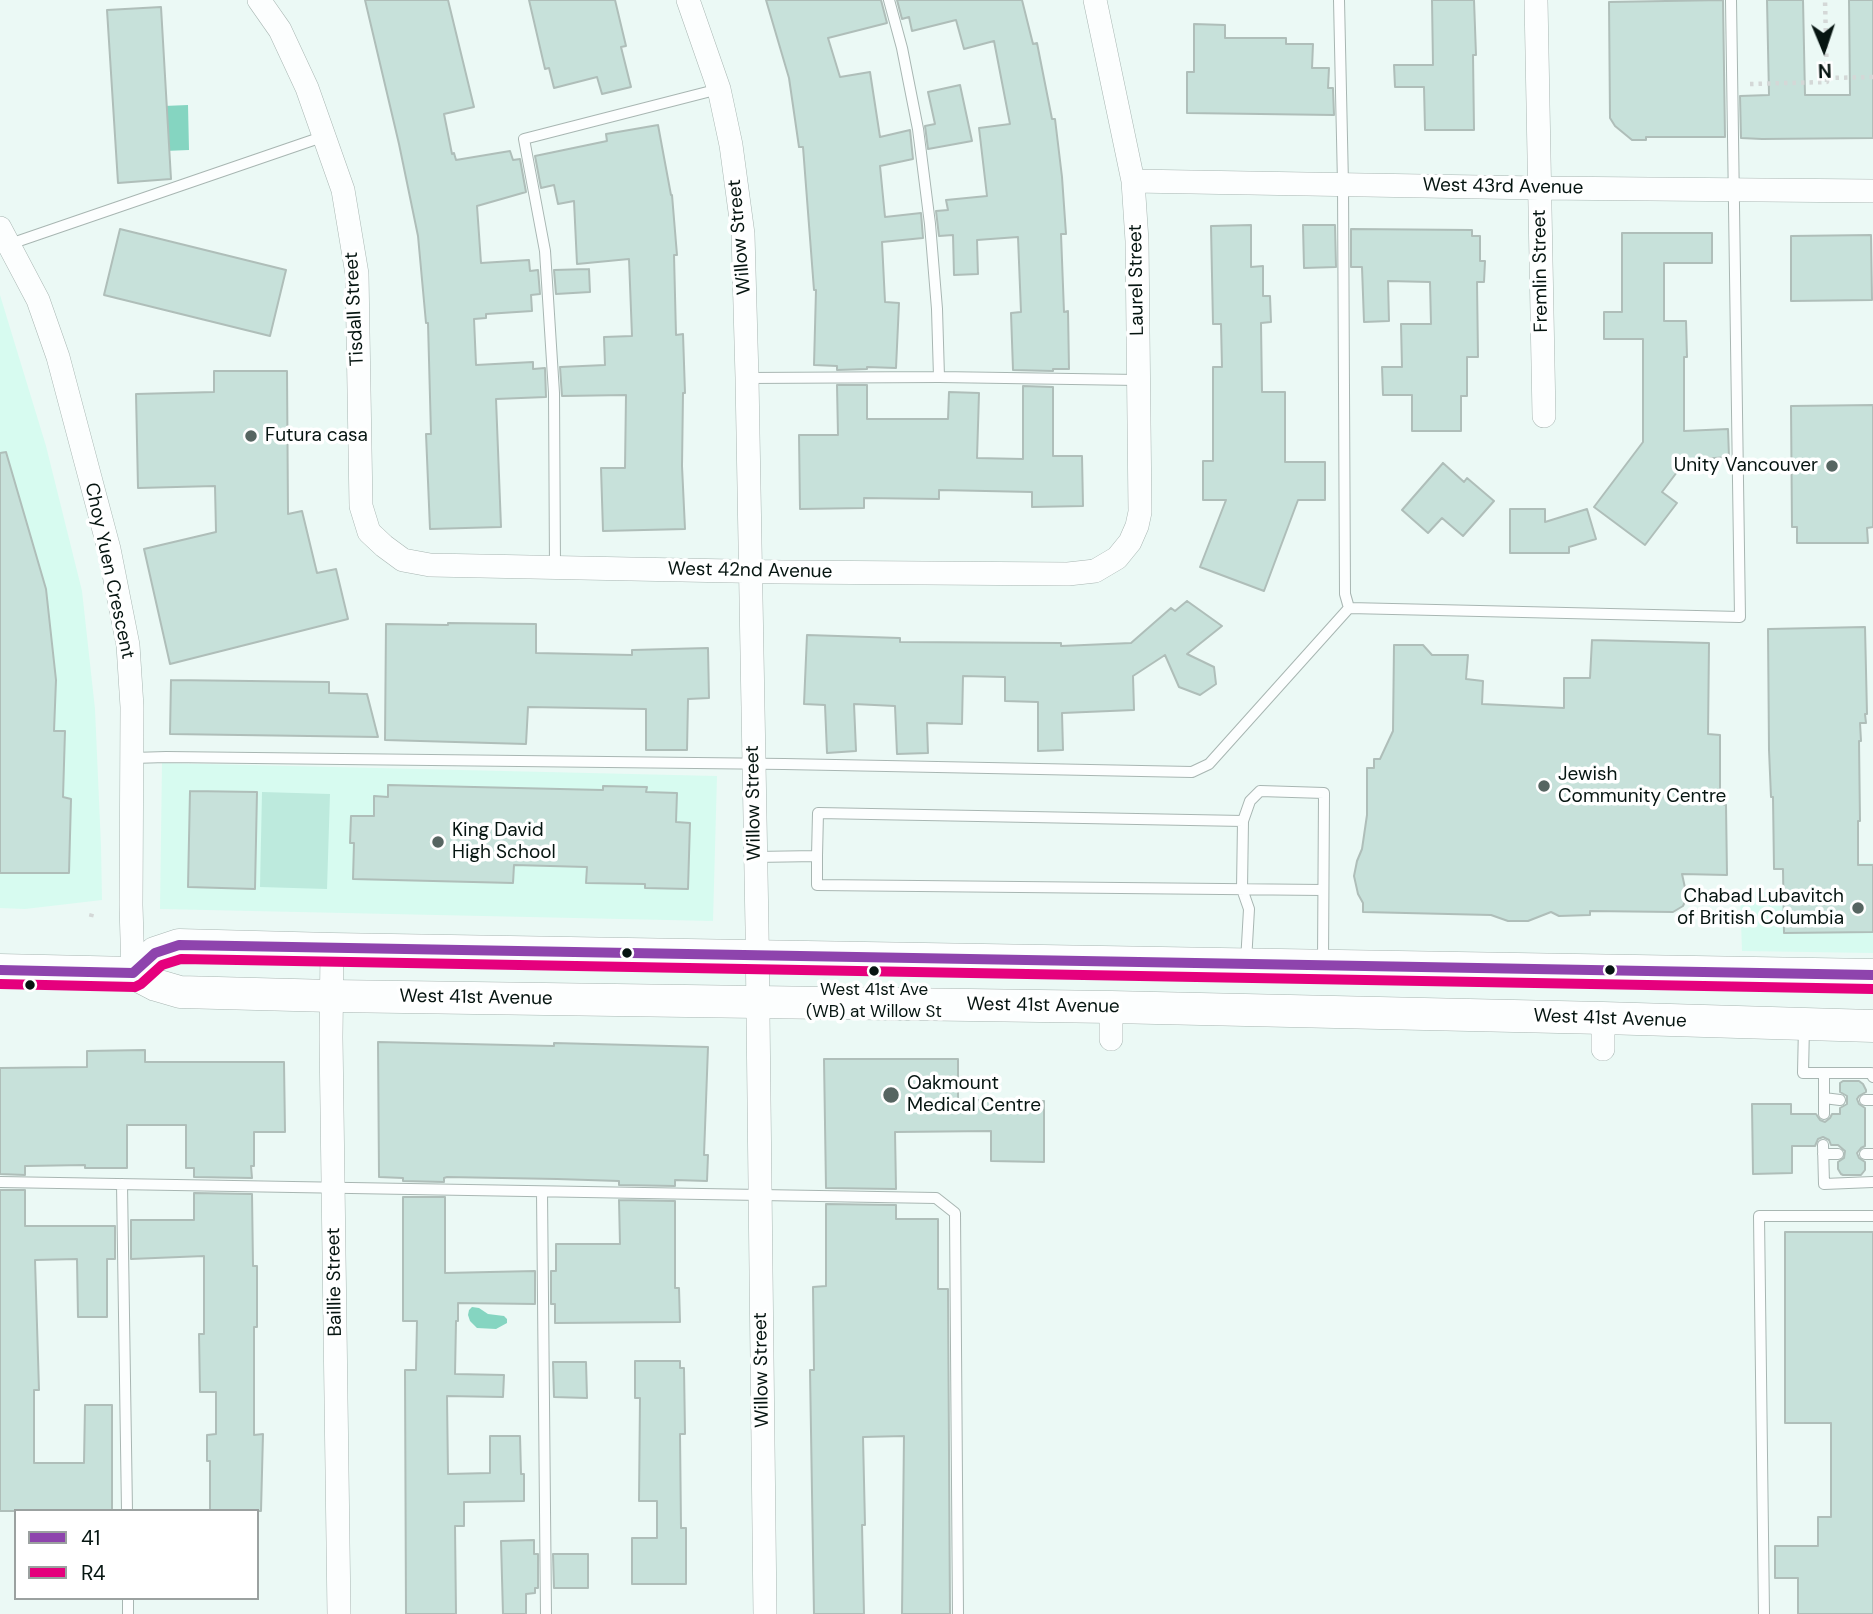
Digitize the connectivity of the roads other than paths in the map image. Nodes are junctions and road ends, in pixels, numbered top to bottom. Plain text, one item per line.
1 (259, 0) edge
2 (688, 0) edge
3 (889, 0) edge
4 (1094, 0) edge
5 (1339, 0) edge
6 (1536, 0) edge
7 (1731, 0) edge
8 (719, 89) junction
9 (325, 136) junction
10 (1133, 181) junction
11 (1343, 184) junction
12 (1539, 188) junction
13 (1733, 189) junction
14 (1873, 191) edge
15 (5, 236) edge
16 (939, 377) junction
17 (747, 378) junction
18 (1138, 380) junction
19 (1544, 416) dead end
20 (384, 546) joint
21 (1117, 558) joint
22 (555, 568) junction
23 (750, 572) junction
24 (1349, 608) junction
25 (133, 758) junction
26 (754, 764) junction
27 (1243, 821) junction
28 (817, 856) junction
29 (755, 857) junction
30 (1241, 889) junction
31 (1323, 890) junction
32 (332, 949) junction
33 (757, 955) junction
34 (1111, 962) junction
35 (1246, 964) junction
36 (1323, 965) junction
37 (0, 970) edge
38 (1604, 971) junction
39 (133, 973) junction
40 (1873, 975) edge
41 (332, 996) junction
42 (758, 1002) junction
43 (1111, 1007) junction
44 (1805, 1025) junction
45 (1873, 1026) edge
46 (1603, 1033) junction
47 (1111, 1039) dead end
48 (1825, 1073) junction
49 (1873, 1077) edge
50 (1824, 1098) junction
51 (1840, 1100) dead end
52 (1824, 1114) dead end
53 (1838, 1154) dead end
54 (0, 1182) edge
55 (1873, 1182) edge
56 (122, 1184) junction
57 (333, 1188) junction
58 (542, 1192) junction
59 (759, 1195) junction
60 (1873, 1216) edge
61 (127, 1509) edge
62 (339, 1614) edge
63 (546, 1614) edge
64 (765, 1614) edge
65 (958, 1614) edge
66 (1764, 1614) edge

1 - 9 street, Tisdall Street
2 - 8 street, Willow Street
3 - 16 lane
4 - 10 street, Laurel Street
5 - 11 lane
6 - 12 street, Fremlin Street
7 - 13 lane
8 - 17 street, Willow Street
8 - 22 lane
9 - 15 lane
9 - 20 street, Tisdall Street
10 - 11 street, West 43rd Avenue
10 - 18 street, Laurel Street
11 - 12 street, West 43rd Avenue
11 - 24 lane
12 - 13 street, West 43rd Avenue
12 - 19 street, Fremlin Street
13 - 14 street, West 43rd Avenue
13 - 24 lane
15 - 25 street, Choy Yuen Crescent
16 - 17 lane
16 - 18 lane
17 - 23 street, Willow Street
18 - 21 street, Laurel Street
20 - 22 street, West 42nd Avenue
21 - 23 street, West 42nd Avenue
22 - 23 street, West 42nd Avenue
23 - 26 street, Willow Street
24 - 26 lane
25 - 26 lane
25 - 39 street, Choy Yuen Crescent
26 - 29 street, Willow Street
27 - 28 lane
27 - 30 lane
27 - 31 lane
28 - 29 lane
28 - 30 lane
29 - 33 street, Willow Street
30 - 31 lane
30 - 35 lane
31 - 36 lane
32 - 33 main road
32 - 39 main road
32 - 41 street, Baillie Street
33 - 34 main road
33 - 42 street, Willow Street
34 - 35 main road
34 - 43 main road
35 - 36 main road
36 - 38 main road
37 - 39 main road, West 41st Avenue
38 - 40 main road
38 - 46 main road
39 - 41 main road, West 41st Avenue
41 - 42 main road, West 41st Avenue
41 - 57 street, Baillie Street
42 - 43 main road, West 41st Avenue
42 - 59 street, Willow Street
43 - 46 main road, West 41st Avenue
43 - 47 street
44 - 45 main road, West 41st Avenue
44 - 46 main road, West 41st Avenue
44 - 48 lane
48 - 49 lane
48 - 50 lane
50 - 51 lane
50 - 52 lane
53 - 55 lane
54 - 56 lane
56 - 57 lane
56 - 61 lane
57 - 58 lane
57 - 62 street, Baillie Street
58 - 59 lane
58 - 63 lane
59 - 64 street, Willow Street
59 - 65 lane
60 - 66 lane

